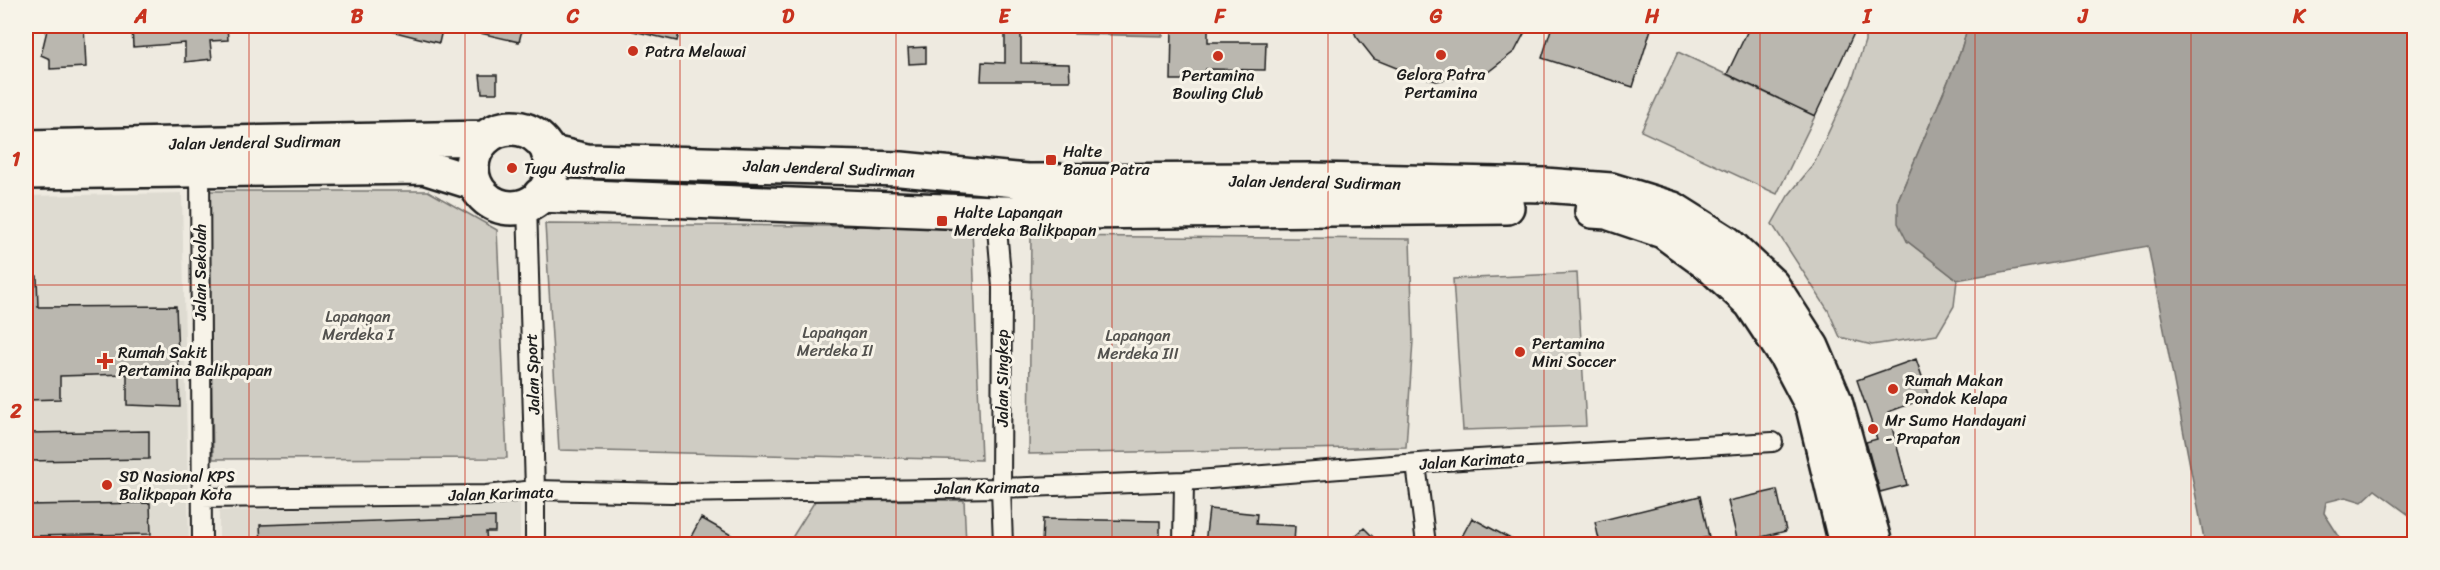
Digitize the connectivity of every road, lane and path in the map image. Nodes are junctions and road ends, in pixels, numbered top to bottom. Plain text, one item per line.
1 (485, 138) junction
2 (26, 147) edge
3 (548, 152) junction
4 (200, 156) junction
5 (26, 172) edge
6 (996, 179) junction
7 (475, 183) junction
8 (534, 200) junction
9 (995, 213) junction
10 (1773, 442) dead end
11 (1416, 464) junction
12 (1184, 481) junction
13 (1001, 488) junction
14 (535, 490) junction
15 (201, 498) junction
16 (202, 544) edge
17 (535, 544) edge
18 (1003, 544) edge
19 (1183, 544) edge
20 (1426, 544) edge
21 (1846, 544) edge
22 (1875, 544) edge

1 - 3 highway, Jalan Jenderal Sudirman
1 - 4 highway, Jalan Jenderal Sudirman
1 - 7 highway
2 - 4 highway, Jalan Jenderal Sudirman
3 - 6 highway, Jalan Jenderal Sudirman
3 - 8 highway
4 - 5 highway, Jalan Jenderal Sudirman
4 - 7 highway, Jalan Jenderal Sudirman
4 - 15 street, Jalan Sekolah
6 - 9 street, Jalan Singkep
6 - 22 highway, Jalan Jenderal Sudirman
7 - 8 highway, Jalan Jenderal Sudirman
8 - 9 highway, Jalan Jenderal Sudirman
8 - 14 street, Jalan Sport
9 - 13 street, Jalan Singkep
9 - 21 highway, Jalan Jenderal Sudirman
10 - 11 street, Jalan Karimata
11 - 12 street, Jalan Karimata
11 - 20 street
12 - 13 street, Jalan Karimata
12 - 19 street
13 - 14 street, Jalan Karimata
13 - 18 street, Jalan Singkep
14 - 15 street, Jalan Karimata
14 - 17 street, Jalan Sport
15 - 16 street, Jalan Sekolah

